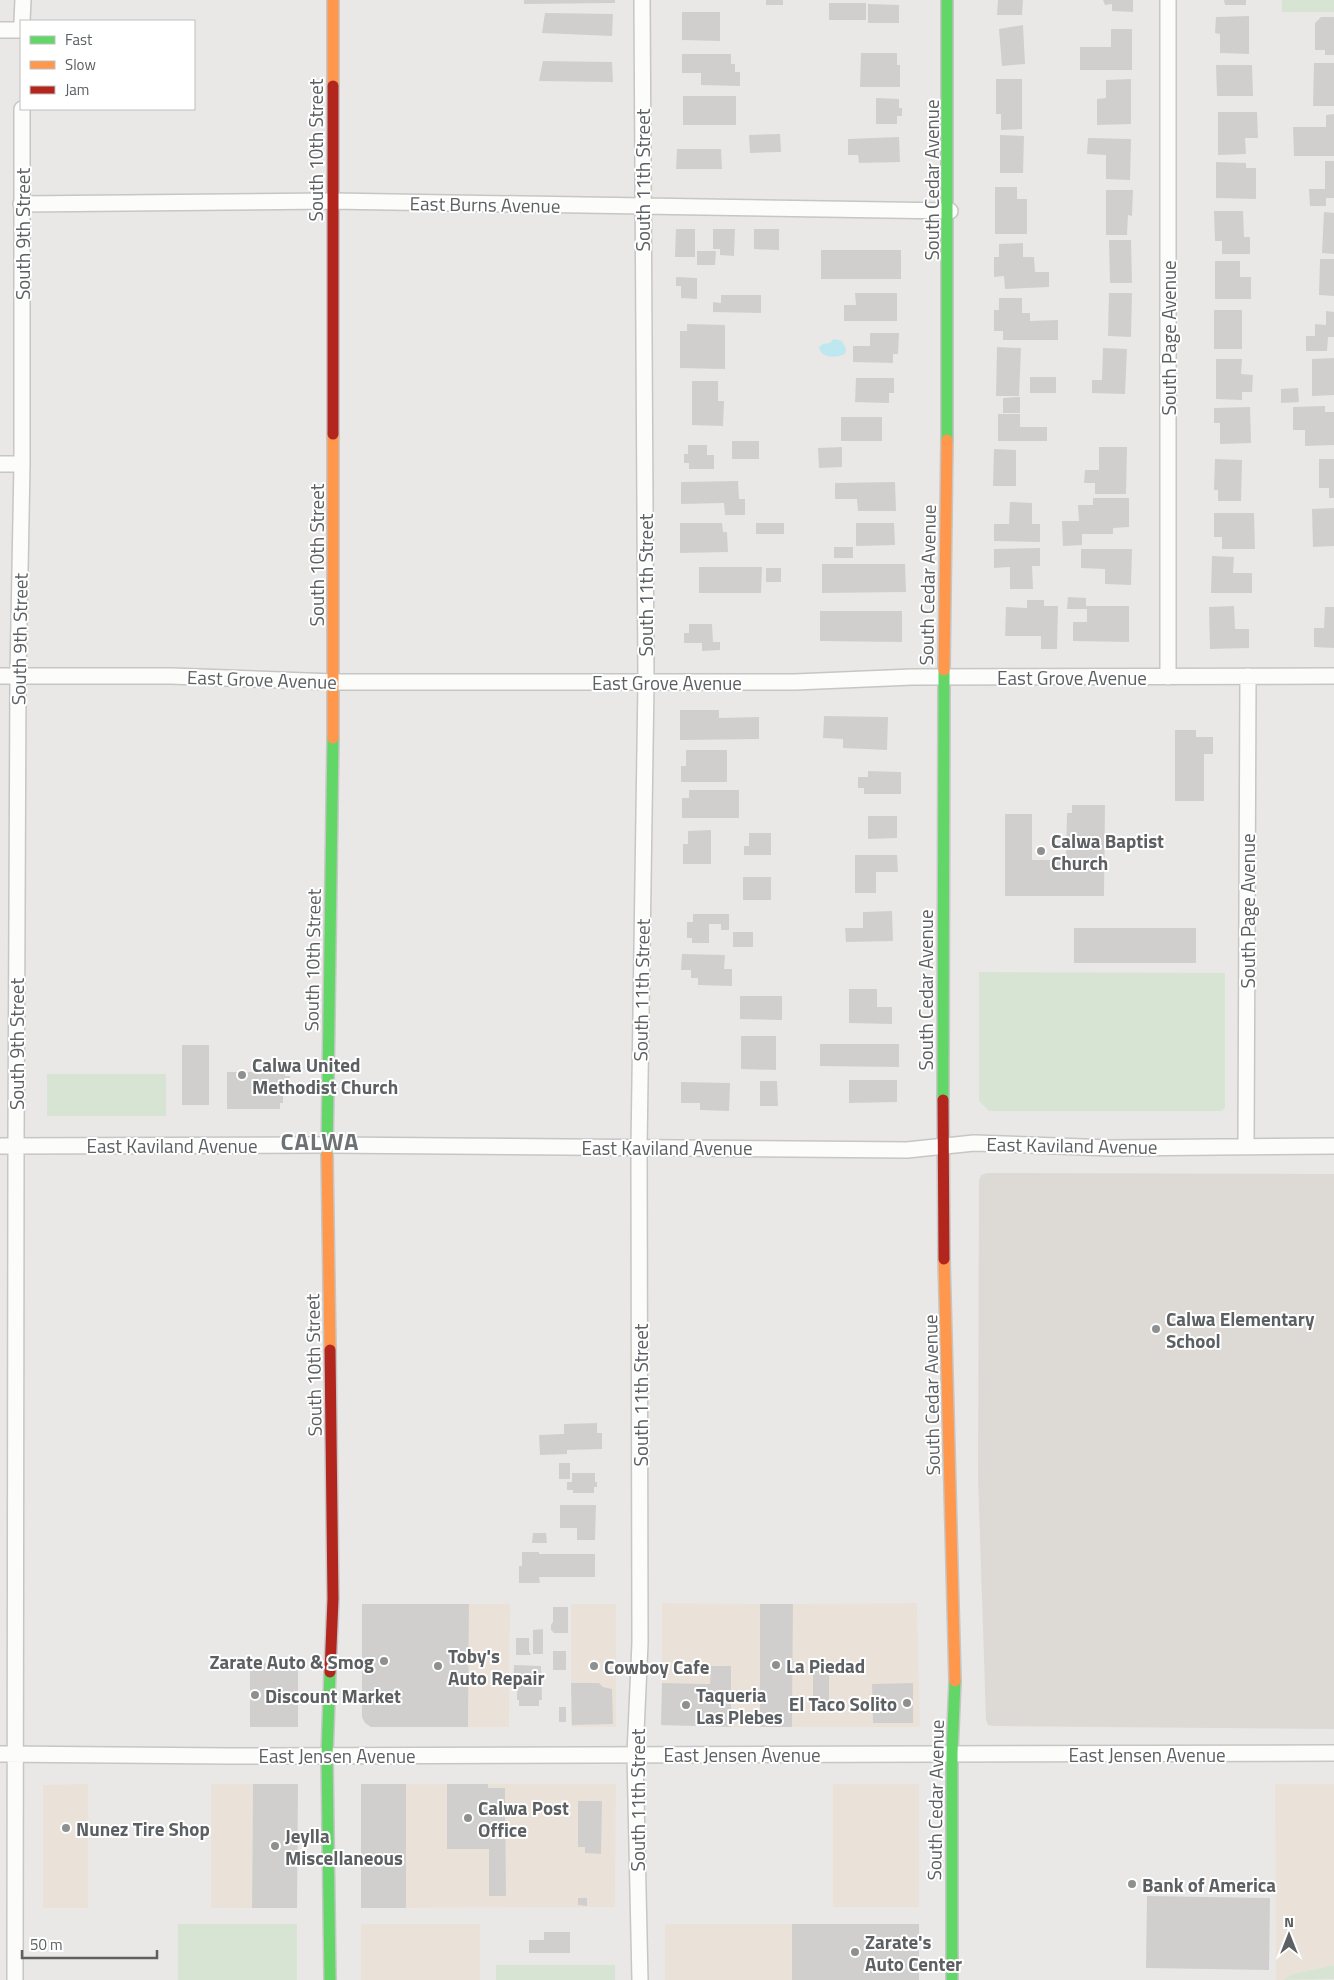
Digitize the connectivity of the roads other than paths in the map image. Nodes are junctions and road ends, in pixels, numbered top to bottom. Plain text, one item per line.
1 (23, 0) edge
2 (334, 0) edge
3 (642, 0) edge
4 (947, 0) edge
5 (1168, 0) edge
6 (22, 20) edge
7 (0, 30) edge
8 (20, 30) edge
9 (22, 110) edge
10 (332, 201) junction
11 (21, 204) junction
12 (642, 207) junction
13 (950, 211) junction
14 (0, 464) edge
15 (22, 464) junction
16 (0, 676) edge
17 (1248, 676) junction
18 (1334, 676) edge
19 (18, 677) junction
20 (1168, 677) junction
21 (943, 678) junction
22 (334, 682) junction
23 (646, 682) junction
24 (327, 1145) junction
25 (0, 1146) edge
26 (16, 1146) junction
27 (943, 1146) junction
28 (1246, 1146) junction
29 (1334, 1146) edge
30 (639, 1147) junction
31 (952, 1753) junction
32 (1334, 1753) edge
33 (7, 1754) edge
34 (635, 1754) junction
35 (327, 1755) junction
36 (15, 1980) edge
37 (330, 1980) edge
38 (640, 1980) edge
39 (952, 1980) edge

1 - 6 street
2 - 10 street, South 10th Street
3 - 12 street, South 11th Street
4 - 13 street, South Cedar Avenue
5 - 20 street, South Page Avenue
7 - 8 street
9 - 11 street, South 9th Street
10 - 11 street, East Burns Avenue
10 - 12 street, East Burns Avenue
10 - 22 street, South 10th Street
11 - 15 street, South 9th Street
12 - 13 street, East Burns Avenue
12 - 23 street, South 11th Street
13 - 21 street, South Cedar Avenue
14 - 15 street
15 - 19 street, South 9th Street
16 - 19 street, East Grove Avenue
17 - 18 street, East Grove Avenue
17 - 20 street, East Grove Avenue
17 - 28 street, South Page Avenue
19 - 22 street, East Grove Avenue
19 - 26 street, South 9th Street
20 - 21 street, East Grove Avenue
21 - 23 street, East Grove Avenue
21 - 27 street, South Cedar Avenue
22 - 23 street, East Grove Avenue
22 - 24 street, South 10th Street
23 - 30 street, South 11th Street
24 - 26 street, East Kaviland Avenue
24 - 30 street, East Kaviland Avenue
24 - 35 street, South 10th Street
25 - 26 street, East Kaviland Avenue
26 - 33 street, South 9th Street
27 - 28 street, East Kaviland Avenue
27 - 30 street, East Kaviland Avenue
27 - 31 street, South Cedar Avenue
28 - 29 street, East Kaviland Avenue
30 - 34 street, South 11th Street
31 - 32 street, East Jensen Avenue
31 - 34 street, East Jensen Avenue
31 - 39 street, South Cedar Avenue
33 - 35 street, East Jensen Avenue
33 - 36 street, South 9th Street
34 - 35 street, East Jensen Avenue
34 - 38 street, South 11th Street
35 - 37 street, South 10th Street

